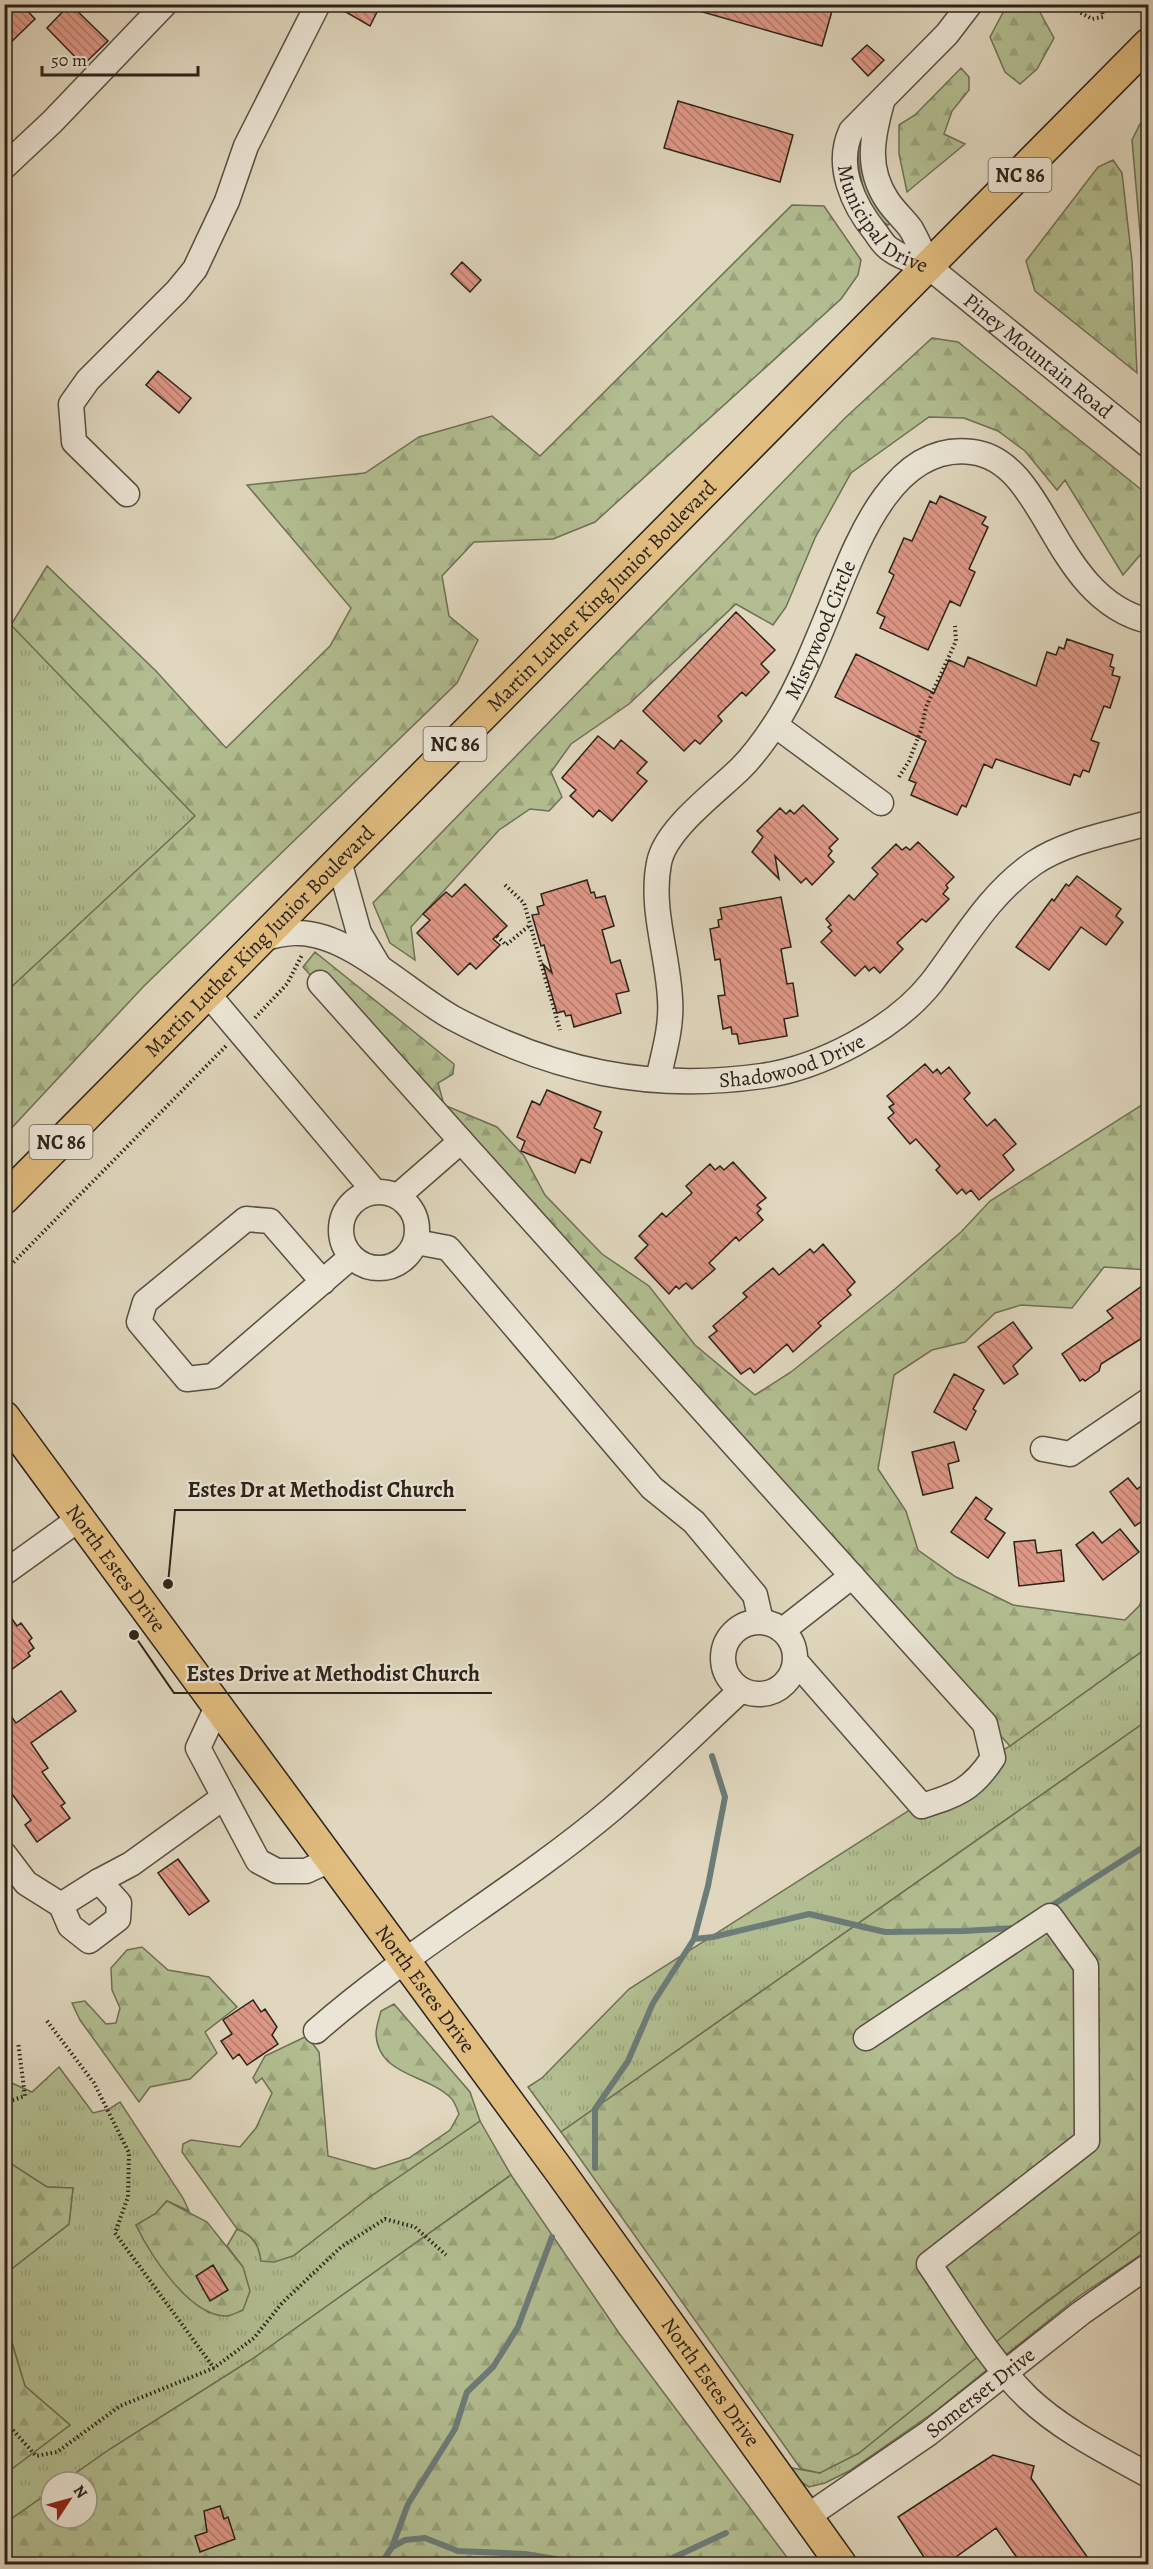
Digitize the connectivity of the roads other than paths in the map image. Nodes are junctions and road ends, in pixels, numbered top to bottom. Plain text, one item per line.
1 (165, 4) edge
2 (318, 4) edge
3 (970, 4) edge
4 (1149, 44) edge
5 (4, 167) edge
6 (929, 267) junction
7 (1149, 445) edge
8 (127, 494) dead end
9 (1149, 621) edge
10 (775, 725) junction
11 (881, 803) dead end
12 (1149, 823) edge
13 (339, 861) junction
14 (263, 938) junction
15 (378, 965) junction
16 (320, 983) dead end
17 (208, 994) junction
18 (658, 1079) junction
19 (461, 1141) junction
20 (374, 1191) junction
21 (398, 1196) junction
22 (4, 1199) edge
23 (416, 1242) junction
24 (351, 1257) junction
25 (322, 1282) junction
26 (1149, 1401) edge
27 (4, 1416) edge
28 (1043, 1449) dead end
29 (80, 1519) junction
30 (4, 1574) edge
31 (852, 1576) junction
32 (772, 1626) junction
33 (796, 1662) junction
34 (741, 1689) junction
35 (217, 1707) junction
36 (224, 1797) junction
37 (4, 1854) edge
38 (330, 1860) junction
39 (99, 1881) junction
40 (61, 1905) junction
41 (406, 1962) junction
42 (316, 2031) dead end
43 (866, 2038) dead end
44 (1149, 2266) edge
45 (1007, 2374) junction
46 (1149, 2475) edge
47 (808, 2516) junction
48 (841, 2565) edge

1 - 5 street
2 - 8 street
3 - 6 street, Municipal Drive
4 - 6 main road, Martin Luther King Junior Boulevard / NC 86
6 - 7 street, Piney Mountain Road
6 - 13 main road, Martin Luther King Junior Boulevard / NC 86
9 - 10 street, Mistywood Circle
10 - 11 street
10 - 18 street, Mistywood Circle
12 - 18 street, Shadowood Drive
13 - 14 main road, Martin Luther King Junior Boulevard / NC 86
13 - 15 street, Shadowood Drive
14 - 15 street, Shadowood Drive
14 - 17 main road, Martin Luther King Junior Boulevard / NC 86
15 - 18 street, Shadowood Drive
16 - 19 street
17 - 20 street
17 - 22 main road, Martin Luther King Junior Boulevard / NC 86
19 - 21 street
19 - 31 street
20 - 21 street
20 - 24 street
21 - 23 street
23 - 24 street
23 - 32 street
24 - 25 street
25 - 25 street
26 - 28 street
27 - 29 main road, North Estes Drive
29 - 30 street
29 - 35 main road, North Estes Drive
31 - 32 street
31 - 33 street
32 - 33 street
32 - 34 street
33 - 34 street
34 - 41 street
35 - 36 street
35 - 38 main road, North Estes Drive
36 - 38 street
36 - 39 street
37 - 40 street
38 - 41 main road, North Estes Drive
39 - 40 street
39 - 40 street
41 - 42 street
41 - 47 main road, North Estes Drive
43 - 45 street
44 - 45 street, Somerset Drive
45 - 46 street
45 - 47 street, Somerset Drive
47 - 48 main road, North Estes Drive

